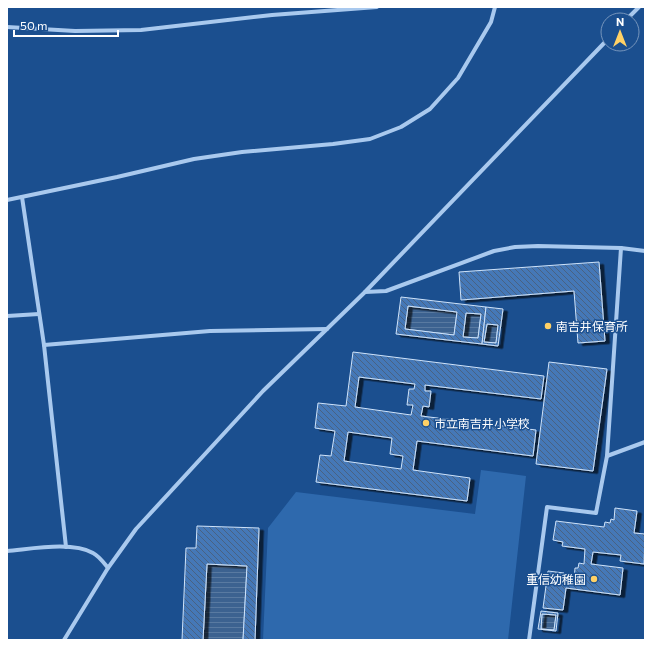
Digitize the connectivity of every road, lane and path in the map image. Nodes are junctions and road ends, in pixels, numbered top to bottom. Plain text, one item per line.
1 (377, 7) edge
2 (495, 7) edge
3 (7, 27) edge
4 (600, 47) edge
5 (22, 197) junction
6 (7, 200) edge
7 (621, 248) junction
8 (645, 251) edge
9 (366, 292) junction
10 (39, 314) junction
11 (7, 316) edge
12 (327, 329) junction
13 (44, 345) junction
14 (645, 442) edge
15 (607, 456) junction
16 (66, 547) junction
17 (7, 551) edge
18 (108, 568) junction
19 (64, 640) edge
20 (529, 640) edge

1 - 3 street
2 - 5 street
4 - 9 street
5 - 6 street
5 - 10 street
7 - 8 street
7 - 9 street
7 - 15 street
9 - 12 street
10 - 11 street
10 - 13 street
12 - 13 street
12 - 18 street
13 - 16 street
14 - 15 street
15 - 20 street
16 - 17 street
16 - 18 street
18 - 19 street

